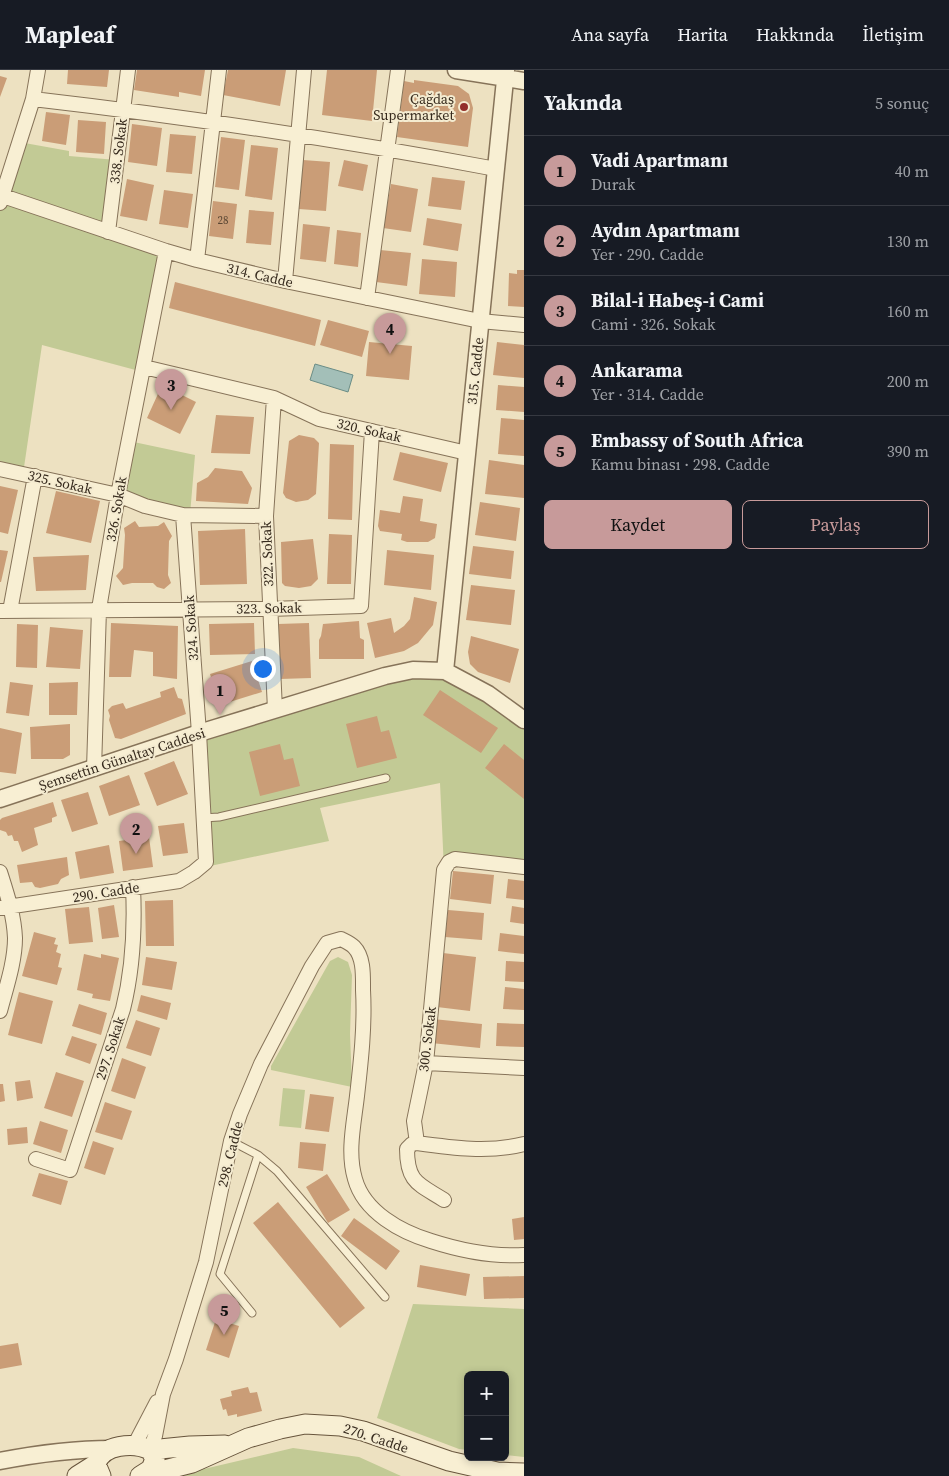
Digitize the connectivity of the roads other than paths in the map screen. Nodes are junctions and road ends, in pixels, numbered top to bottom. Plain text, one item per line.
1 (38, 70) edge
2 (128, 70) edge
3 (219, 70) edge
4 (304, 70) edge
5 (398, 70) edge
6 (456, 70) edge
7 (505, 74) edge
8 (524, 81) edge
9 (33, 98) junction
10 (123, 109) junction
11 (214, 122) junction
12 (298, 135) junction
13 (387, 148) junction
14 (496, 169) junction
15 (2, 199) edge
16 (108, 232) junction
17 (166, 251) junction
18 (196, 260) junction
19 (285, 281) junction
20 (367, 298) junction
21 (480, 321) junction
22 (524, 325) edge
23 (144, 367) junction
24 (274, 398) junction
25 (372, 430) junction
26 (467, 452) junction
27 (0, 469) edge
28 (35, 476) junction
29 (118, 495) junction
30 (183, 515) junction
31 (266, 516) junction
32 (190, 608) junction
33 (99, 609) junction
34 (269, 609) junction
35 (3, 612) edge
36 (445, 671) junction
37 (275, 710) junction
38 (524, 720) edge
39 (199, 733) junction
40 (94, 769) junction
41 (386, 778) dead end
42 (0, 798) edge
43 (203, 818) junction
44 (206, 862) joint
45 (524, 867) edge
46 (0, 872) edge
47 (133, 888) junction
48 (5, 907) edge
49 (1, 1006) edge
50 (426, 1063) junction
51 (524, 1068) edge
52 (231, 1141) junction
53 (418, 1143) junction
54 (524, 1144) edge
55 (258, 1155) junction
56 (36, 1159) dead end
57 (444, 1200) dead end
58 (524, 1255) edge
59 (385, 1297) dead end
60 (252, 1313) dead end
61 (229, 1445) junction
62 (142, 1448) junction
63 (112, 1449) junction
64 (56, 1454) junction
65 (0, 1461) edge
66 (99, 1470) edge
67 (524, 1473) edge
68 (79, 1475) edge
69 (140, 1476) edge

1 - 9 street, 314. Cadde
2 - 10 street, 338. Sokak
3 - 11 street
4 - 12 street
5 - 13 street
6 - 7 street
7 - 8 street
7 - 14 street, 315. Cadde
9 - 10 street
9 - 15 street, 314. Cadde
10 - 11 street
10 - 16 street, 338. Sokak
11 - 12 street
11 - 18 street
12 - 13 street
12 - 19 street
13 - 14 street
13 - 20 street
14 - 21 street, 315. Cadde
15 - 16 street, 314. Cadde
16 - 17 street, 314. Cadde
17 - 18 street, 314. Cadde
17 - 23 street, 326. Sokak
18 - 19 street, 314. Cadde
19 - 20 street, 314. Cadde
20 - 21 street, 314. Cadde
21 - 22 street, 314. Cadde
21 - 26 street, 315. Cadde
23 - 24 street, 320. Sokak
23 - 29 street, 326. Sokak
24 - 25 street, 320. Sokak
24 - 31 street, 322. Sokak
25 - 26 street, 320. Sokak
25 - 34 street, 323. Sokak
26 - 36 street, 315. Cadde
27 - 28 street, 325. Sokak
28 - 29 street, 325. Sokak
28 - 35 street
29 - 30 street, 325. Sokak
29 - 33 street, 326. Sokak
30 - 31 street, 325. Sokak
30 - 32 street, 324. Sokak
31 - 34 street, 322. Sokak
32 - 33 street, 323. Sokak
32 - 34 street, 323. Sokak
32 - 39 street, 324. Sokak
33 - 35 street, 323. Sokak
33 - 40 street, 326. Sokak
34 - 37 street, 322. Sokak
36 - 37 street, Şemsettin Günaltay Caddesi
36 - 38 street, Şemsettin Günaltay Caddesi
37 - 39 street, Şemsettin Günaltay Caddesi
39 - 40 street, Şemsettin Günaltay Caddesi
39 - 43 street, 324. Sokak
40 - 42 street, Şemsettin Günaltay Caddesi
41 - 43 lane
43 - 44 street, 324. Sokak
44 - 47 street, 290. Cadde
45 - 50 street, 300. Sokak
46 - 48 street
47 - 48 street, 290. Cadde
47 - 56 street, 297. Sokak
48 - 49 street
50 - 51 street
50 - 53 street, 300. Sokak
52 - 55 lane
52 - 58 street, 298. Cadde
52 - 62 street, 298. Cadde
53 - 54 street
53 - 57 street
55 - 59 lane
55 - 60 lane
61 - 62 main road, 270. Cadde
61 - 67 main road, 270. Cadde
61 - 69 main road, 270. Cadde
62 - 63 main road, 270. Cadde
62 - 69 main road, 270. Cadde
63 - 64 street, 270. Cadde
63 - 66 main road
64 - 65 street, 270. Cadde
64 - 68 street, 270. Cadde
66 - 68 main road

